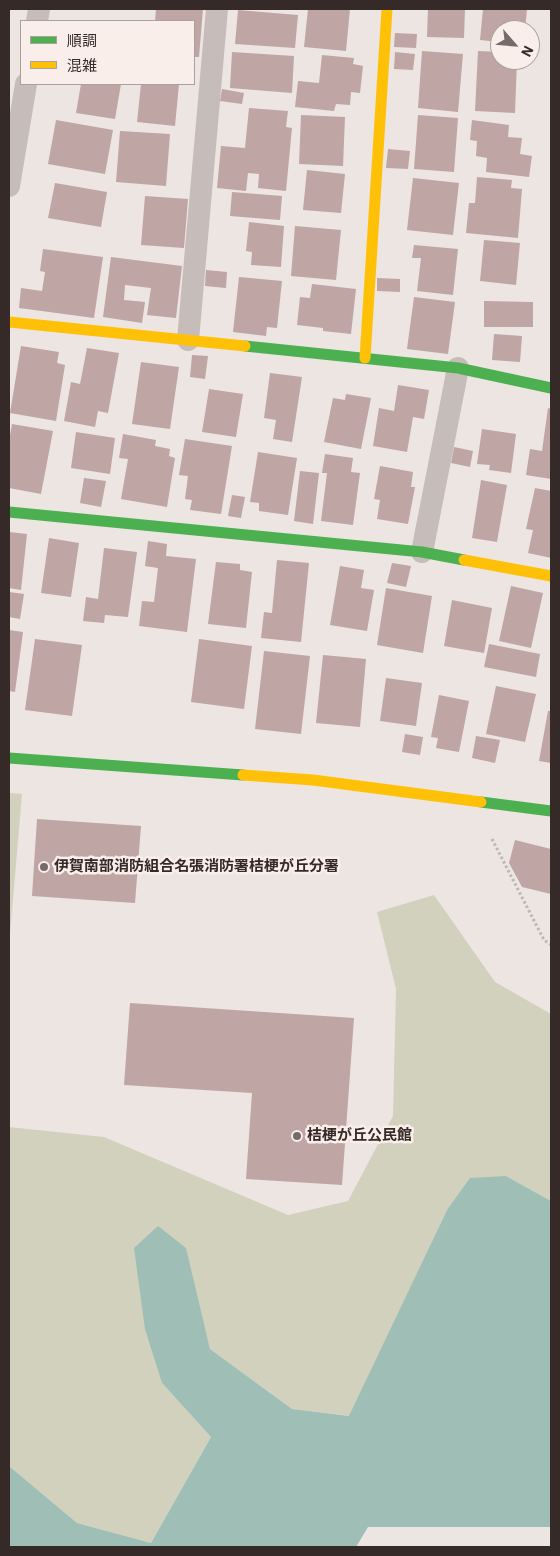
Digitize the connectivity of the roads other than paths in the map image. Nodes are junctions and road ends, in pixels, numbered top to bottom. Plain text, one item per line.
1 (216, 9) edge
2 (387, 9) edge
3 (26, 85) edge
4 (14, 117) edge
5 (9, 186) edge
6 (9, 322) edge
7 (188, 340) junction
8 (365, 358) junction
9 (458, 368) junction
10 (551, 388) edge
11 (9, 512) edge
12 (422, 552) junction
13 (551, 576) edge
14 (9, 758) edge
15 (551, 811) edge

1 - 7 street
2 - 8 street
3 - 4 street
4 - 5 street
6 - 7 street
7 - 8 street
8 - 9 street
9 - 10 street
9 - 12 street
11 - 12 street
12 - 13 street
14 - 15 street

